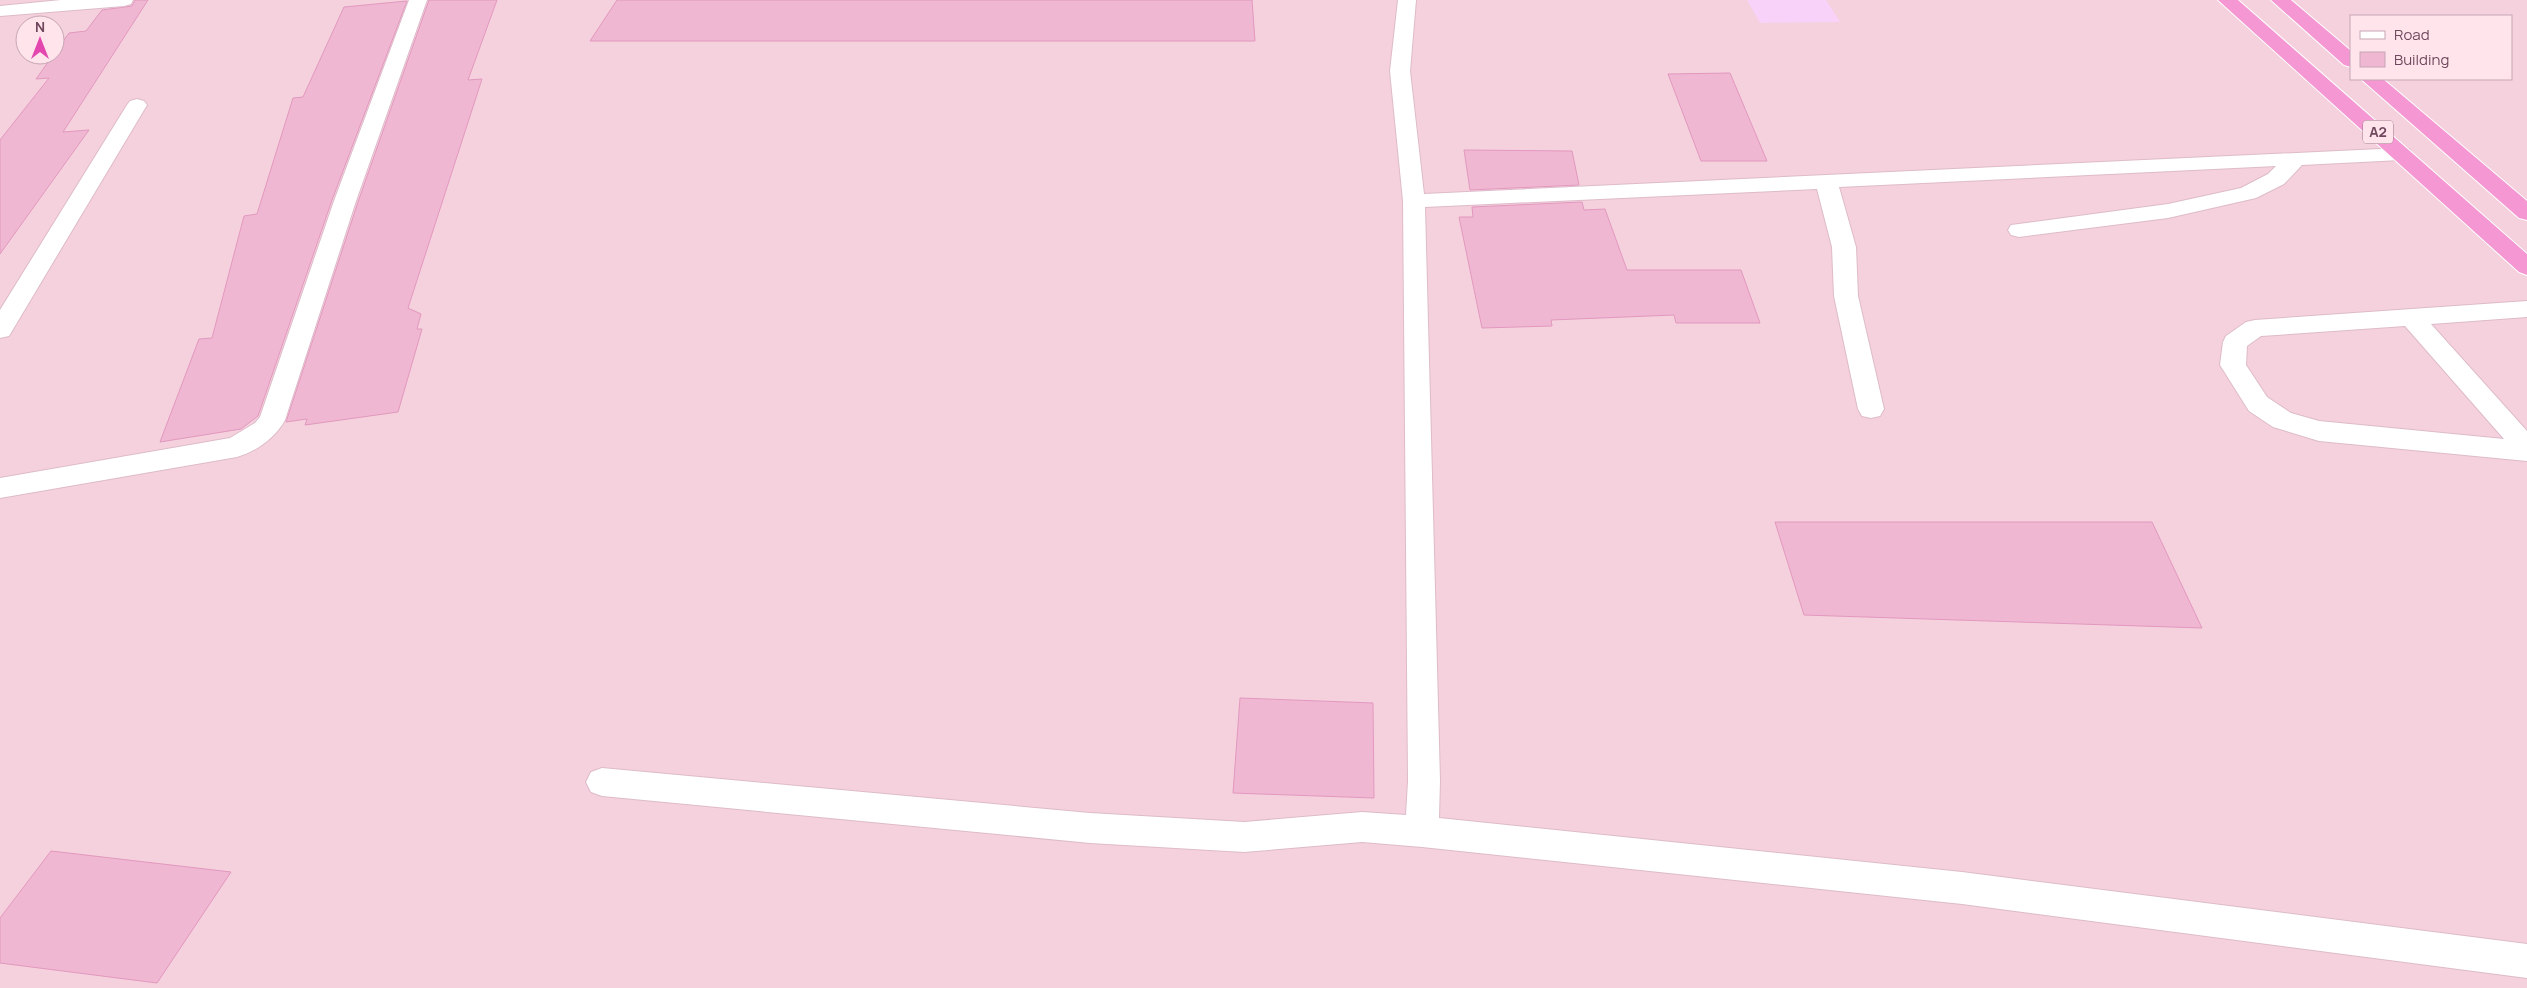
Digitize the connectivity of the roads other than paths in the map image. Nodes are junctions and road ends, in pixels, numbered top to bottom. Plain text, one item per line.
1 (124, 0) edge
2 (418, 0) edge
3 (1407, 0) edge
4 (2227, 0) edge
5 (2280, 0) edge
6 (5, 8) edge
7 (2350, 60) edge
8 (2372, 80) edge
9 (137, 105) dead end
10 (2402, 154) junction
11 (2296, 159) junction
12 (1826, 181) junction
13 (1414, 201) junction
14 (2527, 213) edge
15 (2019, 230) dead end
16 (2527, 266) edge
17 (2527, 309) edge
18 (2411, 317) junction
19 (0, 330) edge
20 (1871, 409) dead end
21 (2527, 449) edge
22 (0, 488) edge
23 (602, 782) dead end
24 (1422, 832) junction
25 (2527, 961) edge

1 - 6 street
2 - 22 street
3 - 13 street
4 - 10 highway, A2
5 - 7 highway
8 - 14 highway, A2
9 - 19 street
10 - 11 street
10 - 16 highway, A2
11 - 12 street
11 - 15 street
12 - 13 street
12 - 20 street
13 - 24 street
17 - 18 street
18 - 21 street
18 - 21 street
23 - 24 street
24 - 25 street

